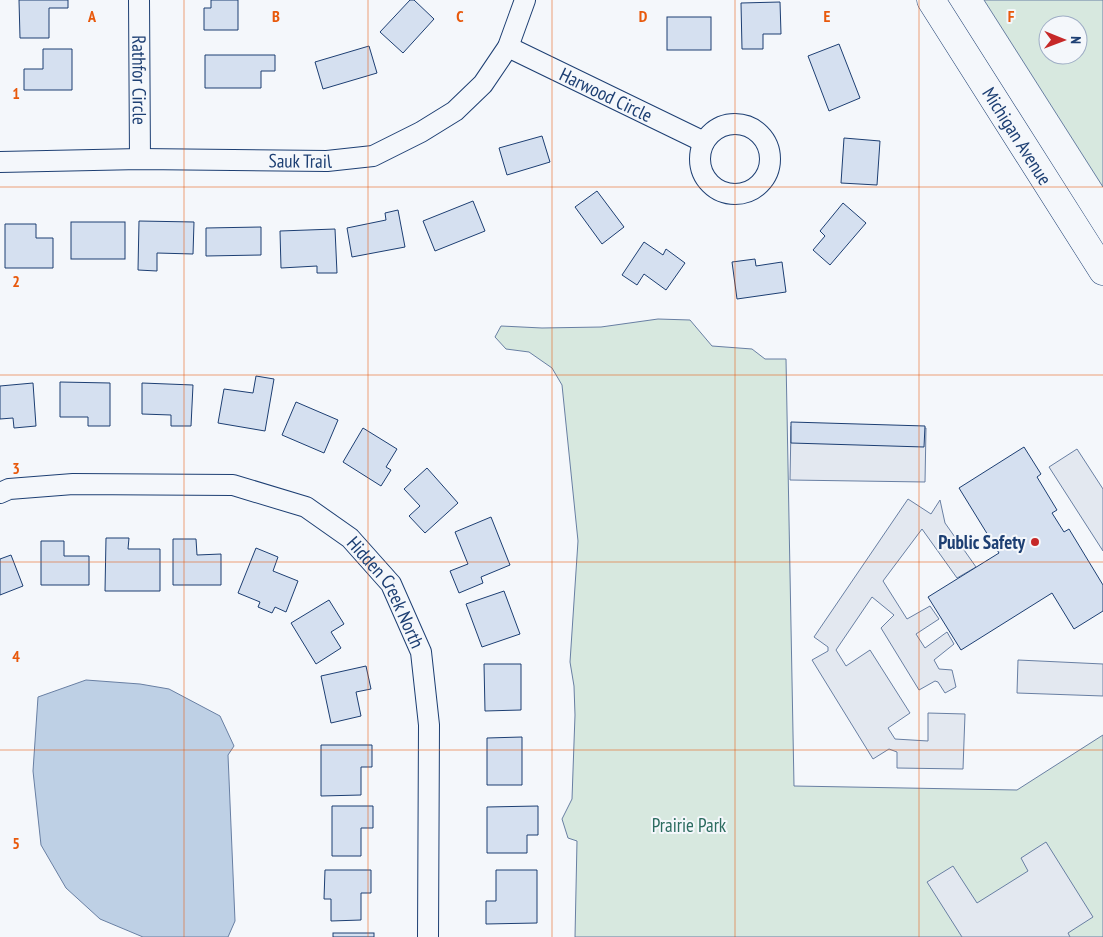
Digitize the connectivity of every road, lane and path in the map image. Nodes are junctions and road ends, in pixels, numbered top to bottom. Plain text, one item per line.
1 (139, 0) edge
2 (525, 0) edge
3 (932, 0) edge
4 (508, 47) junction
5 (704, 142) dead end
6 (140, 159) junction
7 (0, 162) edge
8 (1103, 271) edge
9 (0, 492) edge
10 (428, 937) edge

1 - 6 street, Rathfor Circle
2 - 4 street, Sauk Trail
3 - 8 highway, Michigan Avenue
4 - 5 street, Harwood Circle
4 - 6 street, Sauk Trail
6 - 7 street, Sauk Trail
9 - 10 street, Hidden Creek North

